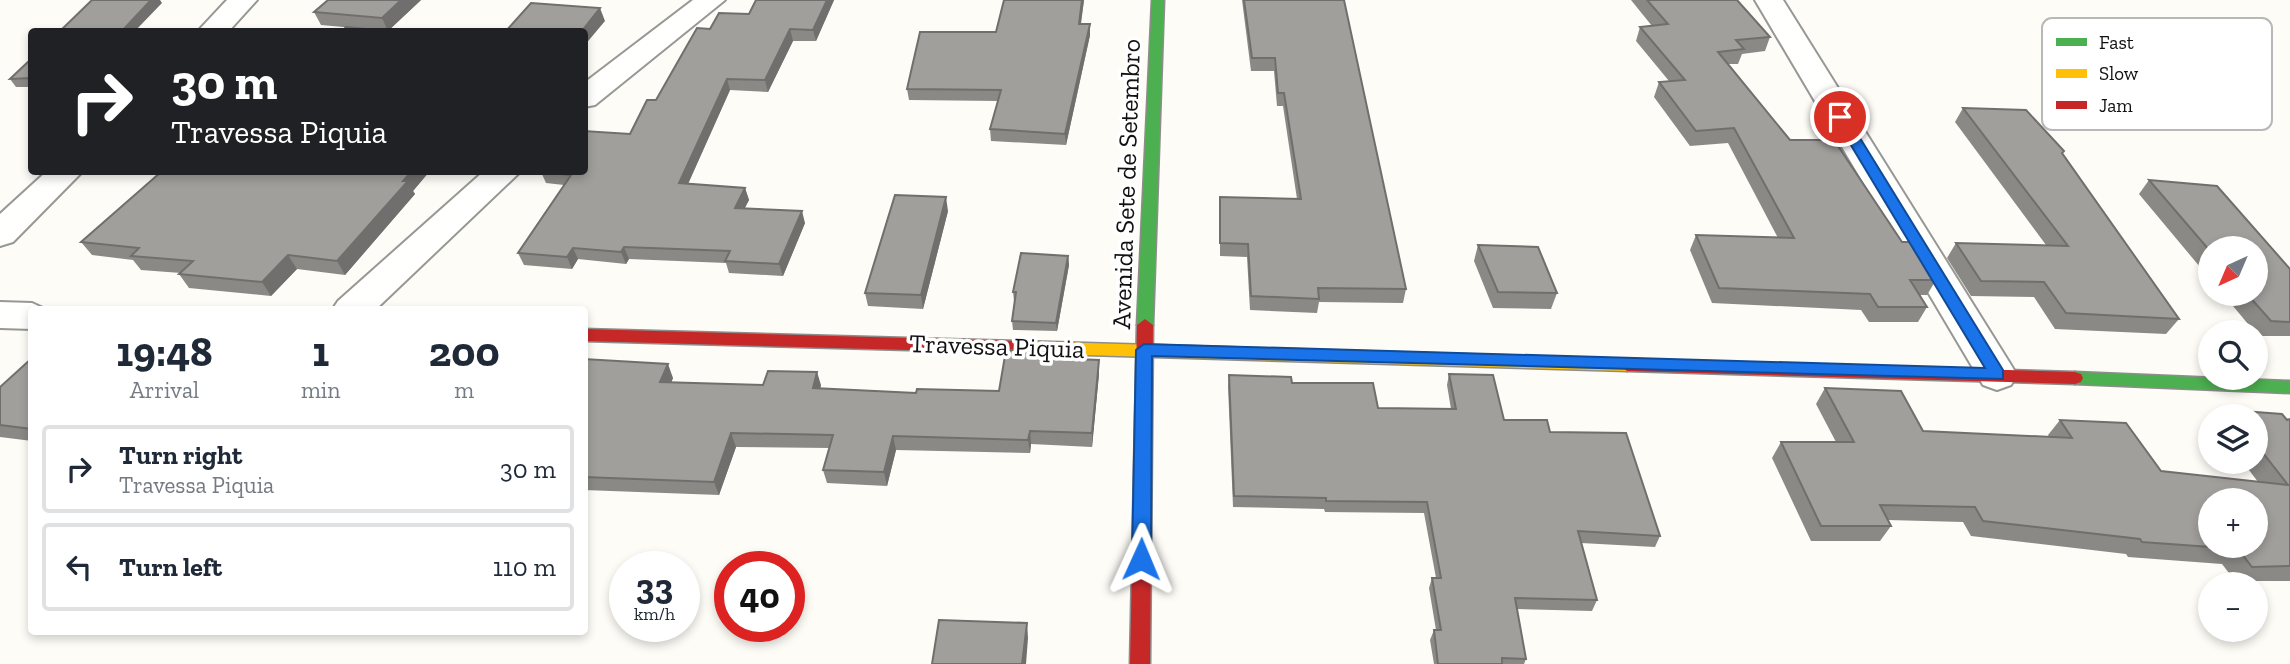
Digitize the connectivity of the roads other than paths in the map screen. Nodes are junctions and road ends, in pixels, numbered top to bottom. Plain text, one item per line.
1 (243, 0) edge
2 (711, 0) edge
3 (1158, 0) edge
4 (1769, 0) edge
5 (215, 28) edge
6 (588, 95) edge
7 (62, 175) edge
8 (500, 175) edge
9 (0, 234) edge
10 (355, 306) edge
11 (0, 315) edge
12 (28, 316) edge
13 (588, 335) edge
14 (1144, 350) junction
15 (1997, 375) junction
16 (2290, 387) edge
17 (1140, 664) edge

1 - 5 street
2 - 6 street
3 - 14 street, Avenida Sete de Setembro
4 - 15 street
7 - 9 street
8 - 10 street
11 - 12 street
13 - 14 street, Travessa Piquia
14 - 15 street, Travessa Piquia
14 - 17 street, Avenida Sete de Setembro
15 - 16 street, Travessa Piquia

